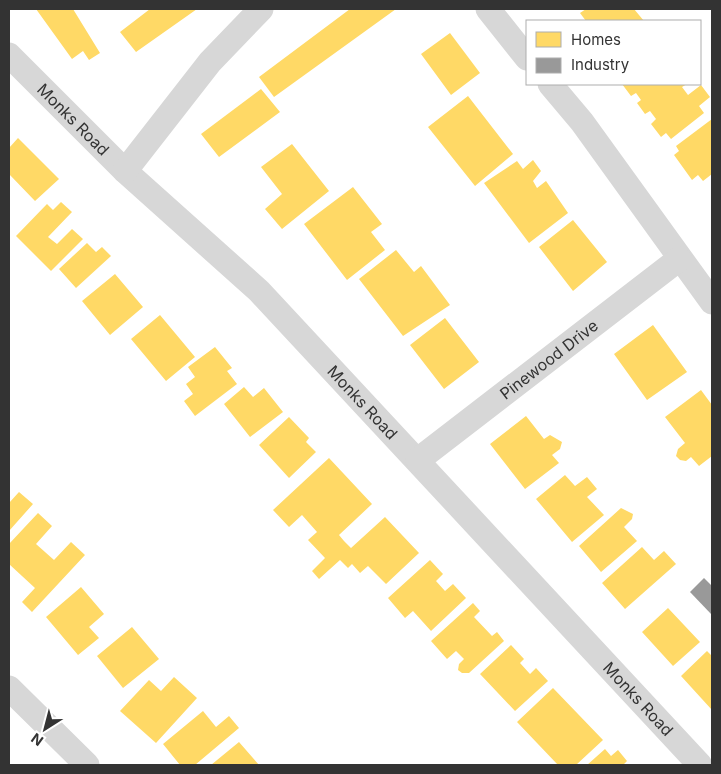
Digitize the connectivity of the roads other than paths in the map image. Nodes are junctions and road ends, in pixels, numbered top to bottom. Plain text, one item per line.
1 (261, 9) edge
2 (488, 9) edge
3 (9, 55) edge
4 (526, 57) edge
5 (551, 85) edge
6 (125, 171) junction
7 (679, 259) junction
8 (712, 302) edge
9 (418, 460) junction
10 (9, 688) edge
11 (87, 765) edge
12 (700, 765) edge

1 - 6 street
2 - 4 street
3 - 6 street, Monks Road
5 - 7 street
6 - 9 street, Monks Road
7 - 8 street
7 - 9 street, Pinewood Drive
9 - 12 street, Monks Road
10 - 11 street

